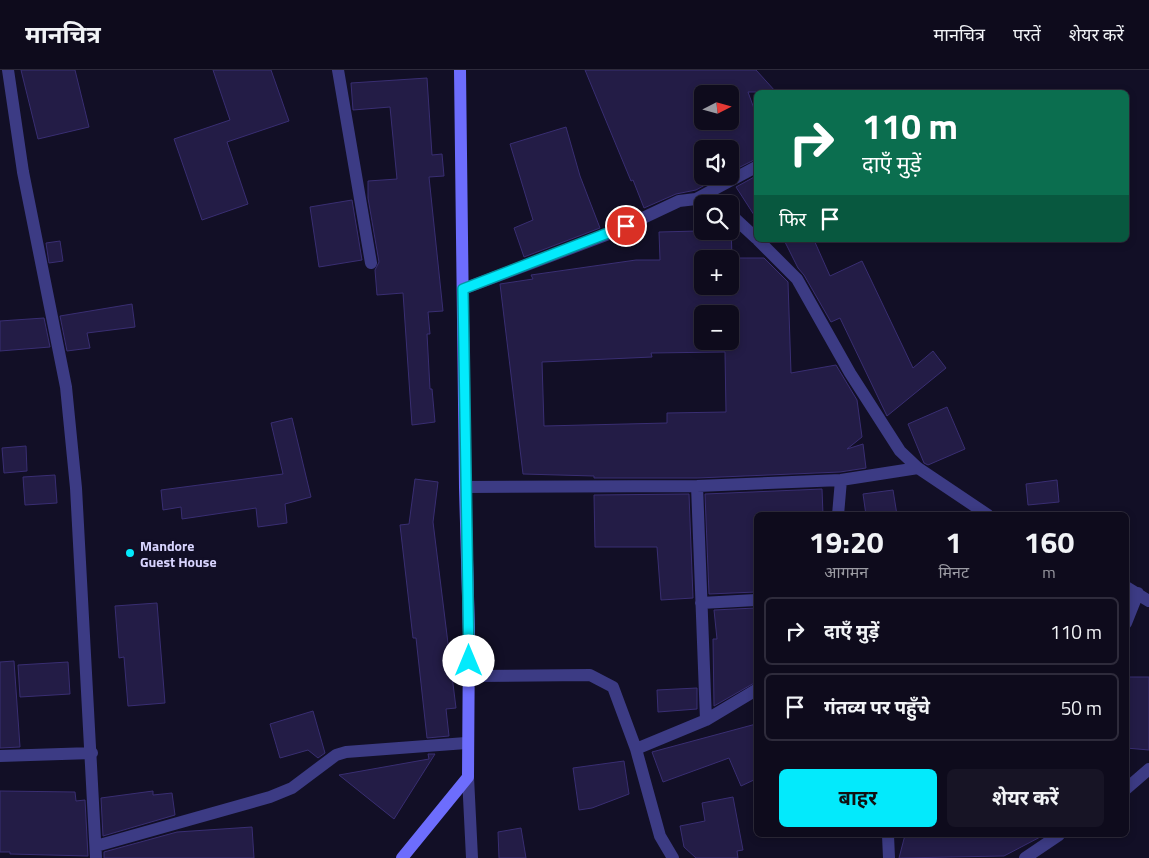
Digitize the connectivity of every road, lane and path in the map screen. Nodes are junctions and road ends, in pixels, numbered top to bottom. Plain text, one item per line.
1 (8, 70) edge
2 (338, 70) edge
3 (460, 70) edge
4 (754, 169) edge
5 (712, 195) edge
6 (694, 201) edge
7 (739, 222) edge
8 (754, 236) edge
9 (760, 242) edge
10 (371, 263) dead end
11 (463, 289) junction
12 (918, 468) junction
13 (841, 480) junction
14 (697, 486) junction
15 (465, 487) junction
16 (838, 512) edge
17 (984, 512) edge
18 (1129, 588) edge
19 (1138, 593) junction
20 (754, 600) edge
21 (1149, 601) edge
22 (701, 602) junction
23 (1129, 616) edge
24 (468, 676) junction
25 (754, 691) edge
26 (706, 720) junction
27 (466, 743) junction
28 (636, 749) junction
29 (92, 753) junction
30 (0, 756) edge
31 (1149, 769) edge
32 (468, 776) junction
33 (1129, 786) edge
34 (888, 837) edge
35 (1057, 837) edge
36 (96, 852) edge
37 (402, 858) edge
38 (472, 858) edge
39 (673, 858) edge
40 (888, 858) edge
41 (1025, 858) edge

1 - 29 street
2 - 10 street
3 - 11 street
4 - 5 street
6 - 11 street
7 - 8 street
9 - 12 street
11 - 15 street
12 - 13 street
12 - 17 street
13 - 14 street
13 - 16 street
14 - 15 street
14 - 22 street
15 - 24 street
18 - 19 street
19 - 21 street
19 - 23 street
20 - 22 street
22 - 26 street
24 - 27 street
24 - 28 street
25 - 26 street
26 - 28 street
27 - 32 street
27 - 36 street
28 - 39 street
29 - 30 street
29 - 36 street
31 - 33 street
32 - 37 street
32 - 38 street
34 - 40 street
35 - 41 street

